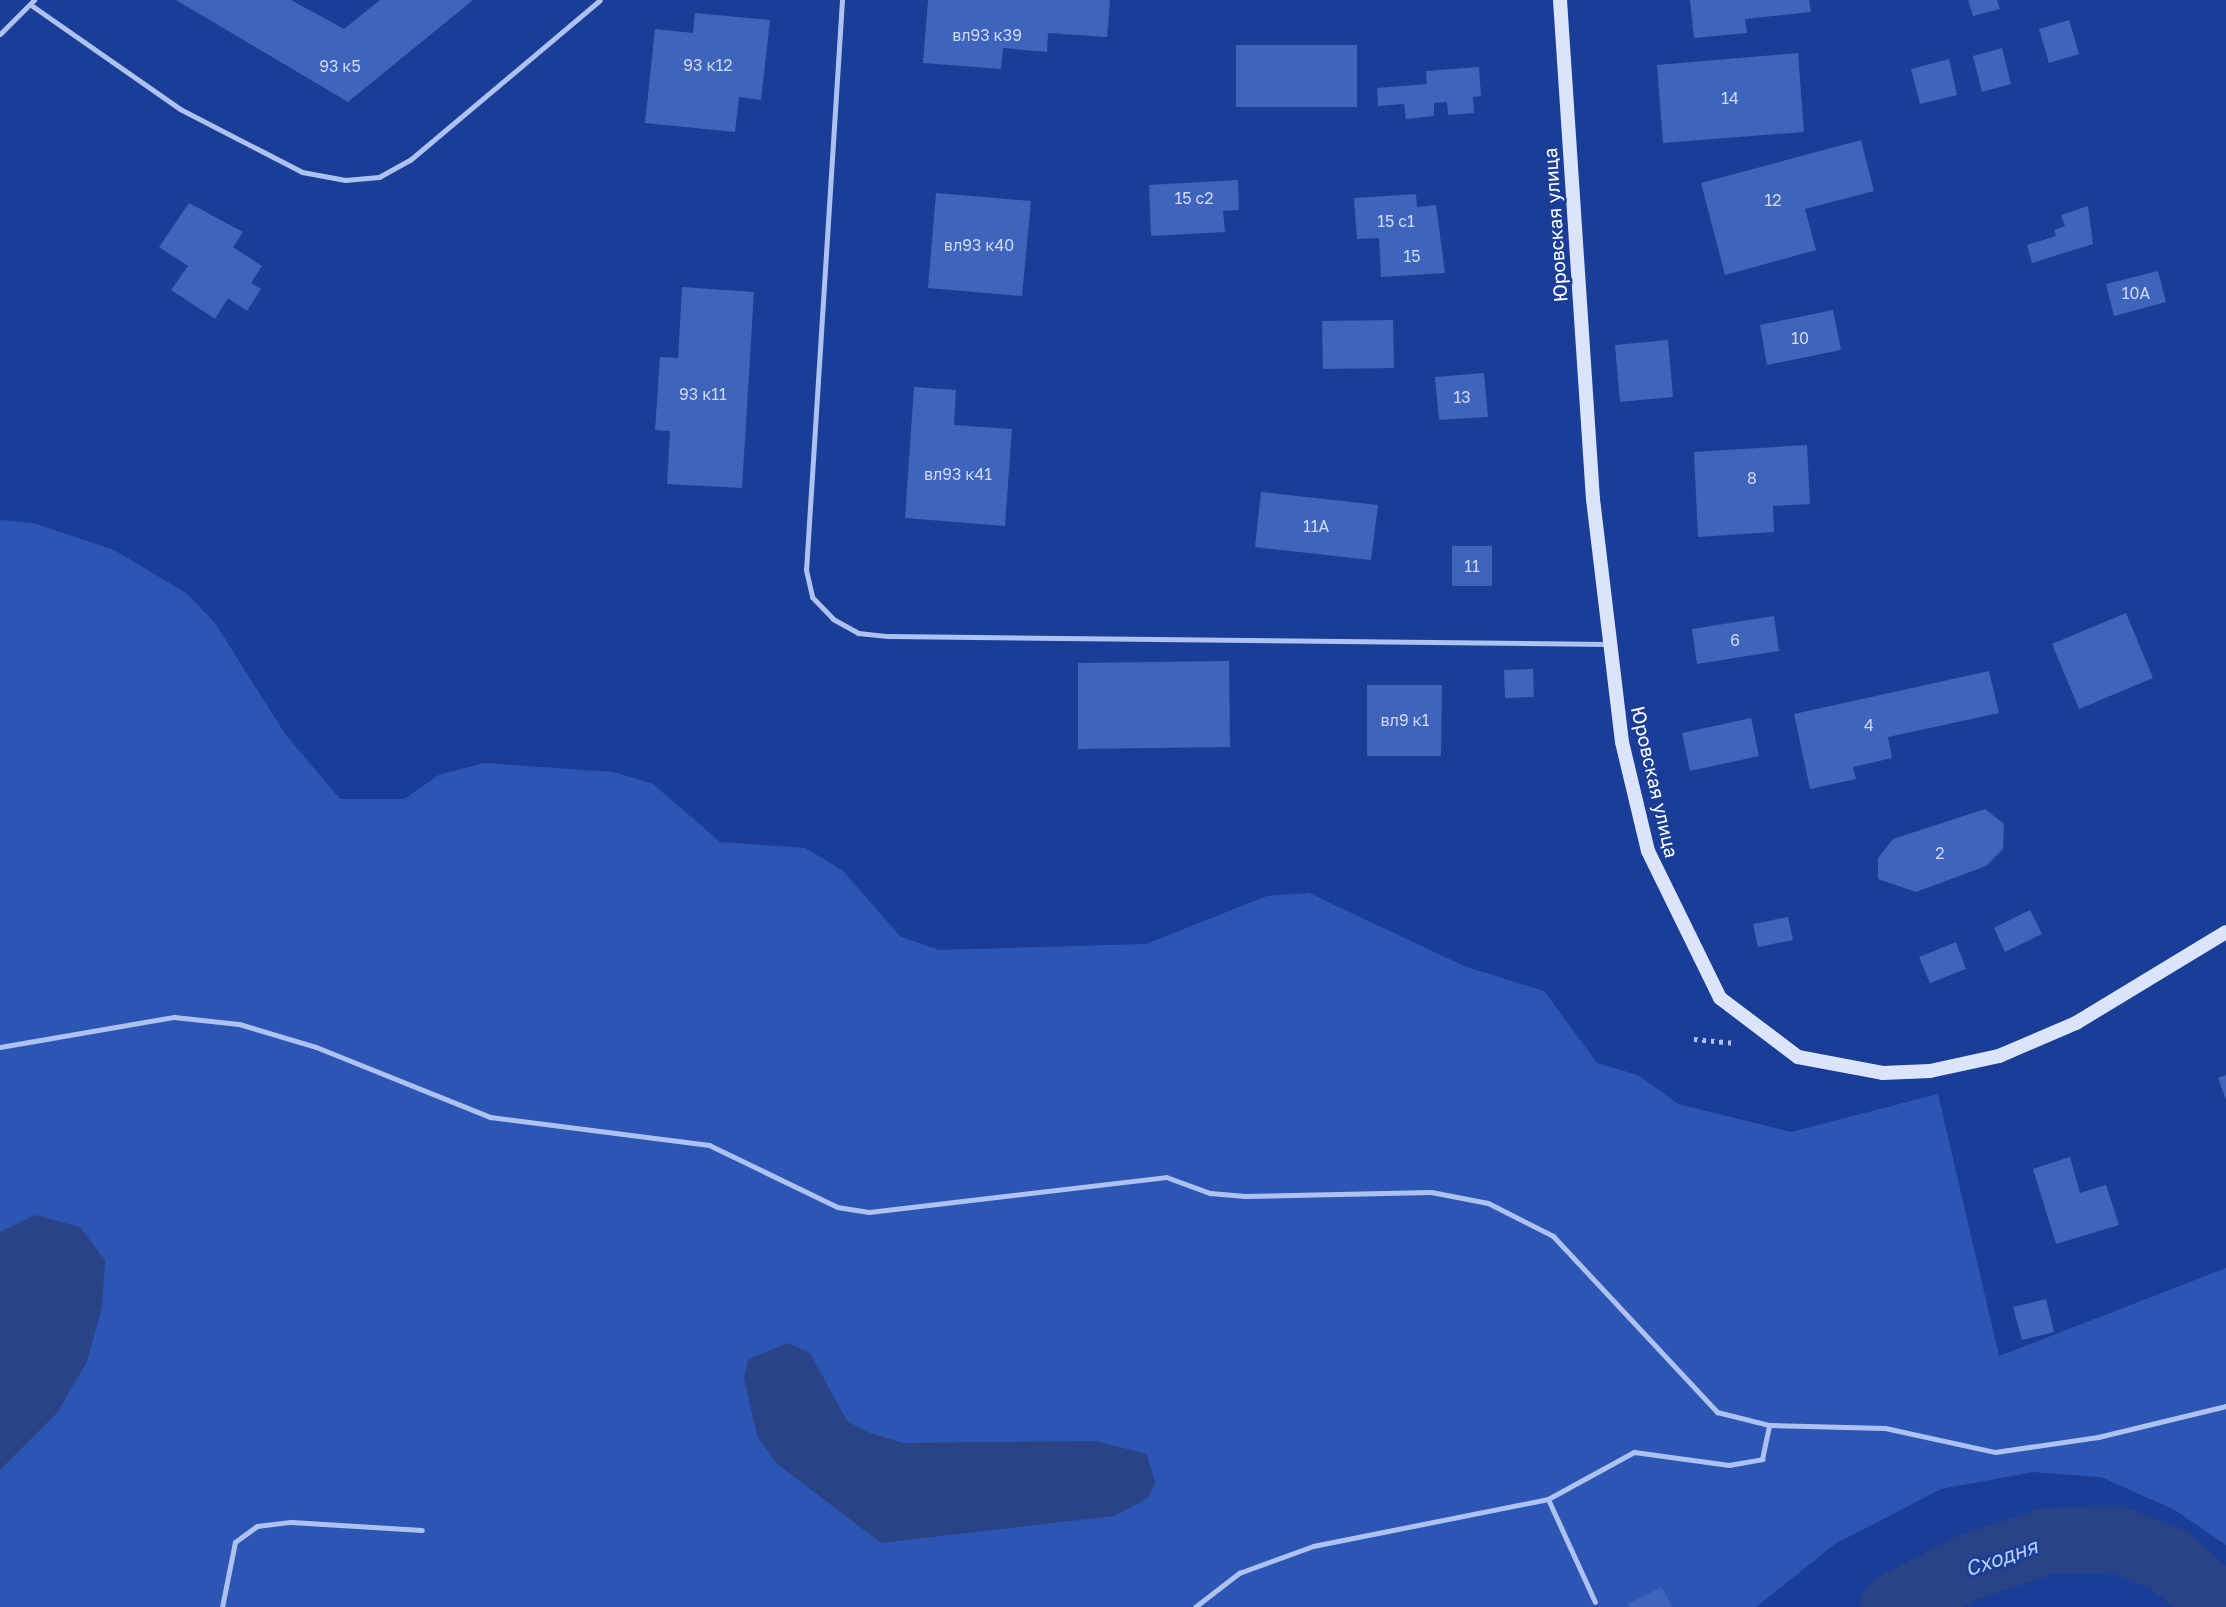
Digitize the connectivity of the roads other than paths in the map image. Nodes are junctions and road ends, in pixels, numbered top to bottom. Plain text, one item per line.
1 (600, 0) edge
2 (842, 0) edge
3 (1560, 0) edge
4 (33, 3) edge
5 (0, 34) edge
6 (1608, 644) junction
7 (2226, 932) edge
8 (0, 1047) edge
9 (2226, 1406) edge
10 (1769, 1425) junction
11 (1548, 1499) junction
12 (422, 1530) dead end
13 (1595, 1602) dead end
14 (222, 1607) edge
15 (1195, 1607) edge

1 - 4 lane
2 - 6 lane
3 - 6 street, Юровская улица
4 - 5 lane
6 - 7 street, Юровская улица
8 - 10 lane
9 - 10 lane
10 - 11 lane
11 - 13 lane
11 - 15 lane
12 - 14 lane

